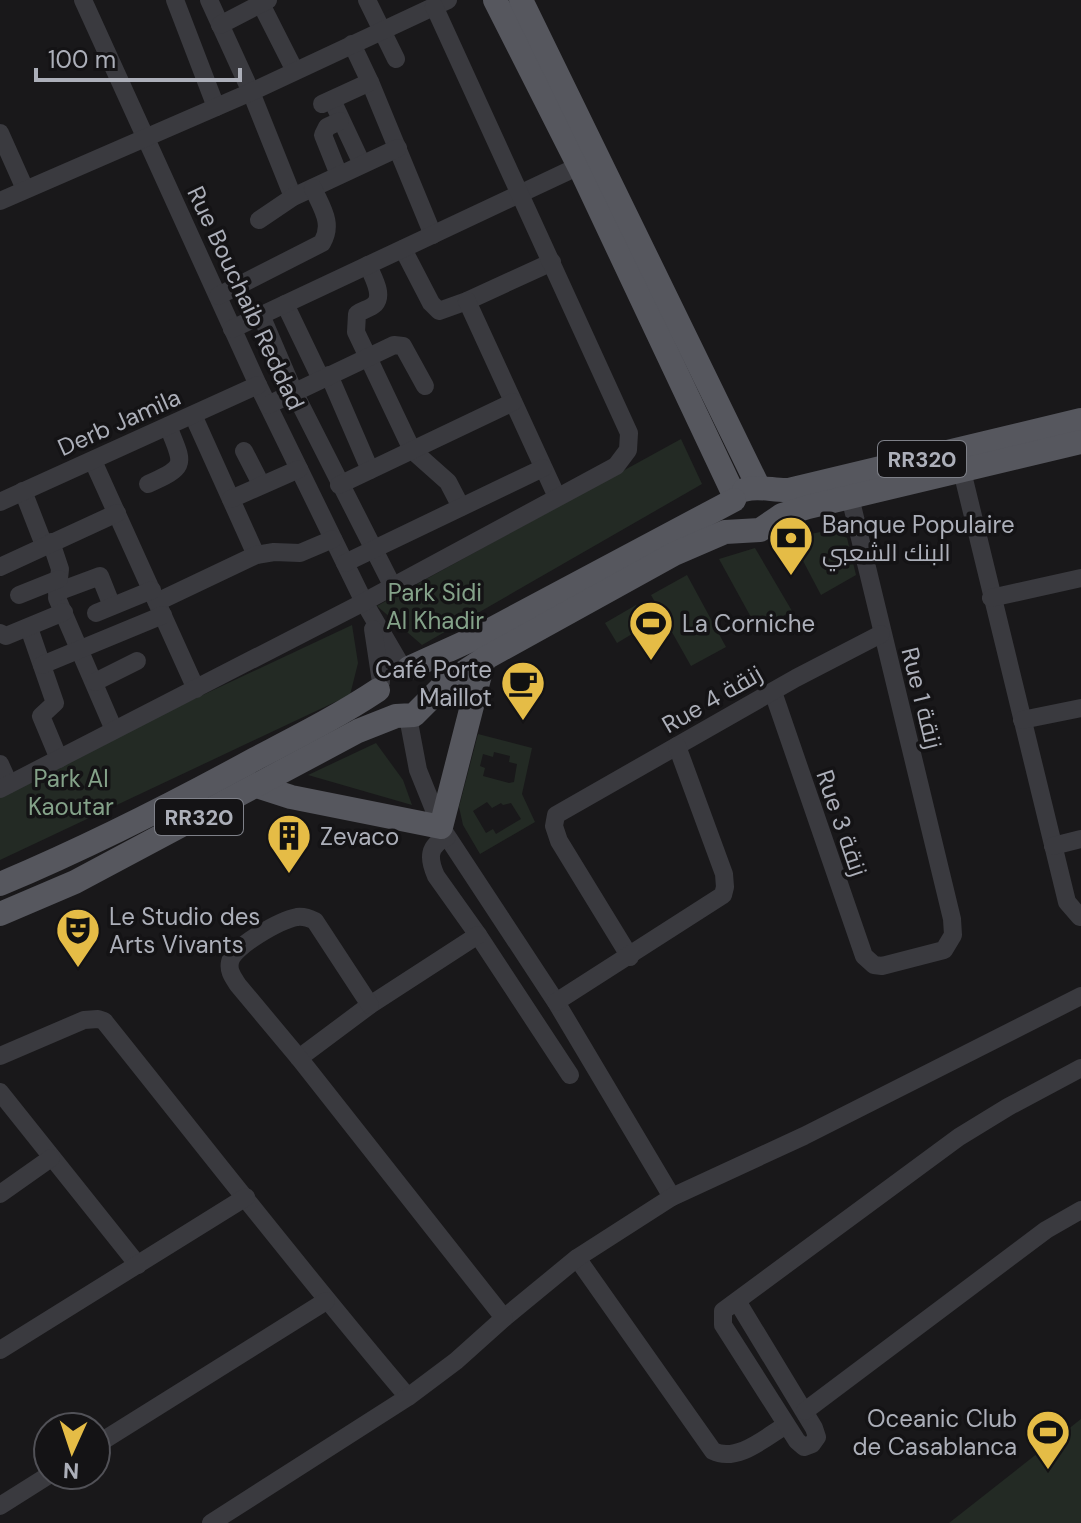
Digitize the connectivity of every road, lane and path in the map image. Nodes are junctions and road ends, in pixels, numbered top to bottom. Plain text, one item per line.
1 (83, 0) edge
2 (209, 0) edge
3 (367, 0) edge
4 (495, 0) edge
5 (521, 0) edge
6 (178, 1) edge
7 (264, 2) edge
8 (441, 3) edge
9 (220, 25) junction
10 (381, 30) junction
11 (352, 44) junction
12 (396, 59) dead end
13 (295, 71) junction
14 (370, 82) junction
15 (251, 92) junction
16 (216, 107) junction
17 (340, 121) junction
18 (0, 133) edge
19 (146, 137) junction
20 (398, 148) junction
21 (362, 164) junction
22 (579, 166) junction
23 (339, 175) junction
24 (313, 188) junction
25 (25, 189) junction
26 (519, 195) junction
27 (293, 197) junction
28 (0, 201) edge
29 (259, 220) dead end
30 (433, 235) junction
31 (403, 249) junction
32 (552, 262) junction
33 (368, 265) junction
34 (218, 296) junction
35 (467, 301) junction
36 (285, 304) junction
37 (261, 315) junction
38 (232, 329) junction
39 (368, 357) junction
40 (325, 377) junction
41 (258, 385) junction
42 (425, 386) dead end
43 (294, 392) junction
44 (513, 402) junction
45 (268, 405) junction
46 (193, 415) junction
47 (1081, 420) edge
48 (168, 426) junction
49 (352, 429) junction
50 (1081, 442) edge
51 (320, 446) junction
52 (412, 450) junction
53 (244, 451) dead end
54 (93, 461) junction
55 (543, 468) junction
56 (299, 469) junction
57 (370, 470) junction
58 (962, 471) junction
59 (148, 484) dead end
60 (261, 484) junction
61 (339, 485) junction
62 (760, 489) junction
63 (23, 491) junction
64 (557, 497) junction
65 (850, 497) junction
66 (734, 498) junction
67 (231, 499) junction
68 (0, 502) edge
69 (461, 507) junction
70 (117, 513) junction
71 (771, 522) junction
72 (747, 530) junction
73 (333, 539) junction
74 (48, 543) junction
75 (372, 548) junction
76 (256, 555) junction
77 (345, 563) junction
78 (0, 567) edge
79 (1081, 578) edge
80 (58, 586) junction
81 (393, 587) junction
82 (19, 595) dead end
83 (991, 598) junction
84 (157, 602) junction
85 (367, 608) junction
86 (64, 612) junction
87 (29, 628) junction
88 (0, 633) edge
89 (881, 634) junction
90 (81, 650) junction
91 (484, 659) junction
92 (137, 661) dead end
93 (42, 665) junction
94 (406, 668) junction
95 (95, 682) junction
96 (380, 686) junction
97 (196, 689) junction
98 (773, 692) junction
99 (428, 700) junction
100 (1081, 708) edge
101 (402, 717) junction
102 (1022, 720) junction
103 (114, 730) junction
104 (677, 746) junction
105 (59, 759) junction
106 (0, 764) edge
107 (5, 786) edge
108 (257, 786) junction
109 (444, 832) junction
110 (1081, 839) edge
111 (1053, 846) junction
112 (0, 884) edge
113 (0, 914) edge
114 (1080, 917) edge
115 (478, 935) junction
116 (630, 957) junction
117 (874, 965) joint
118 (1081, 996) edge
119 (556, 1002) junction
120 (370, 1005) junction
121 (0, 1056) edge
122 (299, 1058) junction
123 (1081, 1068) edge
124 (570, 1075) dead end
125 (0, 1092) edge
126 (51, 1158) junction
127 (0, 1194) edge
128 (246, 1197) junction
129 (672, 1197) junction
130 (1081, 1210) edge
131 (577, 1258) junction
132 (138, 1265) junction
133 (326, 1301) junction
134 (737, 1301) junction
135 (504, 1318) junction
136 (1, 1348) edge
137 (408, 1397) junction
138 (805, 1411) junction
139 (786, 1425) junction
140 (112, 1435) edge
141 (32, 1486) edge
142 (0, 1506) edge
143 (211, 1523) edge

1 - 19 street, Rue Bouchaib Reddad
2 - 9 street
3 - 10 street
4 - 22 main road
5 - 62 main road
6 - 16 street
7 - 9 street
7 - 13 street
8 - 10 street
8 - 26 street
9 - 15 street
10 - 11 street
10 - 12 street
11 - 13 street
11 - 14 street
13 - 15 street
14 - 17 street
14 - 20 street
15 - 16 street
15 - 27 street
16 - 19 street
17 - 21 street
17 - 23 street
18 - 25 street
19 - 25 street
19 - 34 street, Rue Bouchaib Reddad
20 - 21 street
20 - 30 street
21 - 23 street
22 - 26 street
22 - 66 main road
23 - 24 street
24 - 27 street
24 - 34 street
25 - 28 street
26 - 30 street
26 - 32 street
27 - 29 street
30 - 31 street
31 - 33 street
31 - 35 street
32 - 35 street
32 - 64 street
33 - 36 street
33 - 39 street
34 - 38 street, Rue Bouchaib Reddad
35 - 44 street
36 - 37 street
36 - 40 street
37 - 38 street
37 - 43 street
38 - 41 street, Rue Bouchaib Reddad
39 - 40 street
39 - 42 street
39 - 52 street
40 - 43 street
40 - 49 street
41 - 45 street, Rue Bouchaib Reddad
41 - 46 street, Derb Jamila
43 - 45 street
43 - 51 street
44 - 52 street
44 - 55 street
45 - 56 street, Rue Bouchaib Reddad
46 - 48 street, Derb Jamila
46 - 67 street
47 - 62 main road, RR320
48 - 54 street, Derb Jamila
48 - 59 street
49 - 51 street
49 - 57 street
50 - 58 main road, RR320
51 - 61 street
52 - 57 street
52 - 69 street
53 - 60 street
54 - 63 street, Derb Jamila
54 - 70 street
55 - 64 street
55 - 69 street
56 - 60 street
56 - 73 street, Rue Bouchaib Reddad
57 - 61 street
58 - 65 main road, RR320
58 - 83 street
60 - 67 street
61 - 75 street
62 - 66 main road, RR320
62 - 71 main road
63 - 68 street, Derb Jamila
63 - 74 street
64 - 81 street
65 - 71 main road, RR320
65 - 89 street, Rue 1 زنقة
66 - 72 main road
66 - 94 main road, RR320
67 - 76 street
69 - 75 street
70 - 74 street
70 - 84 street
71 - 72 main road, RR320
72 - 91 main road, RR320
73 - 76 street
73 - 77 street, Rue Bouchaib Reddad
74 - 78 street
74 - 80 street
75 - 77 street
75 - 81 street
76 - 84 street
77 - 85 street, Rue Bouchaib Reddad
79 - 83 street
80 - 82 street
80 - 84 street
80 - 86 street
81 - 85 street
83 - 102 street
84 - 90 street
84 - 97 street
85 - 94 street, Rue Bouchaib Reddad
85 - 96 street, Rue Bouchaib Reddad
85 - 97 street
86 - 87 street
86 - 90 street
87 - 88 street
87 - 93 street
89 - 98 street, Rue 4 زنقة
89 - 117 street, Rue 1 زنقة
90 - 93 street
90 - 95 street
91 - 99 main road, RR320
91 - 109 main road
92 - 95 street
93 - 105 street
94 - 96 main road, RR320
94 - 99 main road
95 - 103 street
96 - 101 main road
96 - 112 main road, RR320
97 - 103 street
98 - 104 street, Rue 4 زنقة
98 - 117 street, Rue 3 زنقة
99 - 101 main road, RR320
100 - 102 street
101 - 108 main road, RR320
101 - 109 street
102 - 111 street
103 - 105 street
104 - 116 street
104 - 116 street, Rue 4 زنقة
105 - 107 street
106 - 107 street
108 - 109 main road
108 - 113 main road, RR320
109 - 115 street
109 - 119 street
110 - 111 street
111 - 114 street
115 - 120 street
115 - 124 street
116 - 119 street
118 - 129 street
119 - 129 street
120 - 122 street
120 - 122 street
121 - 128 street
122 - 135 street
123 - 134 street
125 - 126 street
126 - 127 street
126 - 132 street
128 - 132 street
128 - 133 street
129 - 131 street
130 - 138 street
131 - 135 street
131 - 139 street
132 - 136 street
133 - 137 street
133 - 140 street
134 - 138 street
134 - 139 street
135 - 137 street
137 - 143 street
138 - 139 street
141 - 142 street

